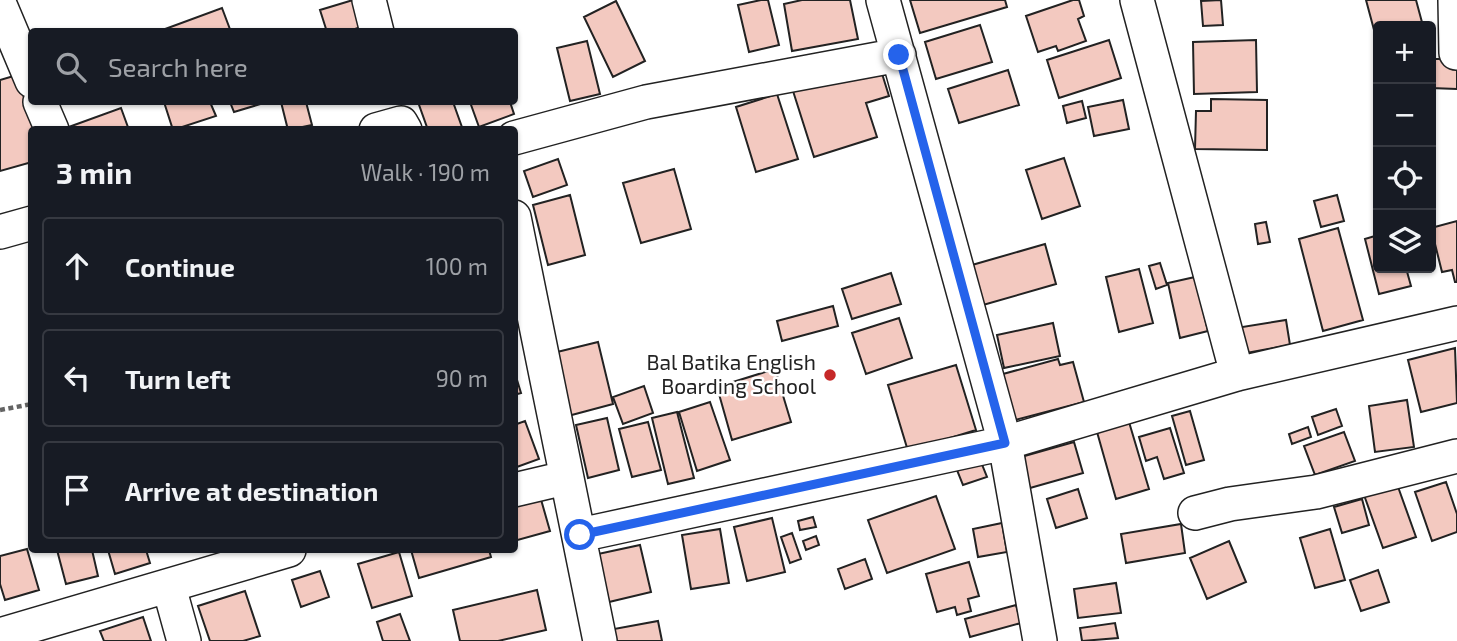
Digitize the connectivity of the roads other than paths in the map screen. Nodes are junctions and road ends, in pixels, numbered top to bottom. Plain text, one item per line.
1 (369, 0) edge
2 (883, 0) edge
3 (1137, 0) edge
4 (1455, 0) edge
5 (0, 5) edge
6 (376, 28) edge
7 (1456, 53) edge
8 (899, 55) junction
9 (28, 72) edge
10 (41, 105) edge
11 (50, 126) edge
12 (518, 137) edge
13 (28, 224) edge
14 (0, 232) edge
15 (518, 237) edge
16 (1457, 323) edge
17 (1237, 374) junction
18 (1005, 443) junction
19 (1457, 456) edge
20 (565, 478) junction
21 (518, 489) edge
22 (1195, 513) dead end
23 (580, 535) junction
24 (279, 553) edge
25 (169, 587) junction
26 (0, 635) edge
27 (184, 641) edge
28 (600, 641) edge
29 (1040, 641) edge

1 - 6 street
2 - 8 street
3 - 17 street
4 - 7 street
5 - 9 street
8 - 12 street
8 - 18 street
10 - 11 street
13 - 14 street
15 - 20 street
16 - 17 street
17 - 18 street
18 - 23 street
18 - 29 street
19 - 22 street
20 - 21 street
20 - 23 street
23 - 28 street
24 - 25 street
25 - 26 street
25 - 27 street

